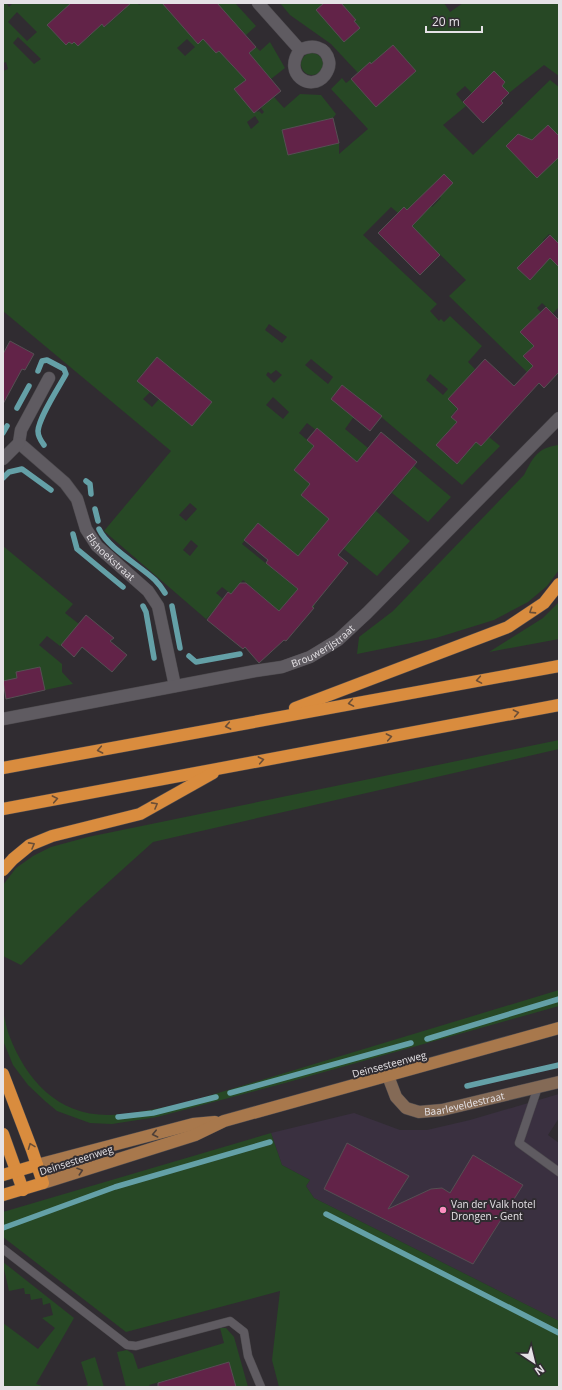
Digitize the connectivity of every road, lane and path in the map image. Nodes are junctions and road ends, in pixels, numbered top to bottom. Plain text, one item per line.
1 (258, 3) edge
2 (300, 50) dead end
3 (49, 378) dead end
4 (559, 418) edge
5 (19, 443) junction
6 (3, 459) edge
7 (559, 584) edge
8 (559, 666) edge
9 (175, 686) junction
10 (559, 705) edge
11 (266, 719) junction
12 (3, 720) edge
13 (3, 768) edge
14 (222, 768) junction
15 (3, 809) edge
16 (3, 870) edge
17 (559, 1028) edge
18 (3, 1074) edge
19 (388, 1076) junction
20 (559, 1082) edge
21 (538, 1087) junction
22 (224, 1121) junction
23 (3, 1134) edge
24 (37, 1165) junction
25 (16, 1172) junction
26 (559, 1172) edge
27 (3, 1175) edge
28 (43, 1183) junction
29 (22, 1190) junction
30 (3, 1195) edge
31 (3, 1249) edge
32 (256, 1375) junction
33 (255, 1387) edge
34 (261, 1387) edge

1 - 2 street
3 - 5 street
4 - 9 street, Brouwerijstraat
5 - 6 street
5 - 9 street, Elshoekstraat
7 -> 11 highway
8 -> 11 highway
9 - 12 street, Brouwerijstraat
14 -> 10 highway
11 -> 13 highway
15 -> 14 highway
16 -> 14 highway
17 - 19 main road, Deinsesteenweg
24 -> 18 highway
19 - 21 street, Baarleveldestraat
19 - 22 main road, Deinsesteenweg
20 - 21 street, Baarleveldestraat
21 - 26 lane
22 -> 24 main road, Deinsesteenweg
28 -> 22 main road, Deinsesteenweg
23 - 25 highway
24 - 25 highway, Deinsesteenweg
24 - 28 highway
25 - 27 highway, Deinsesteenweg
25 - 29 highway
28 - 29 highway, Deinsesteenweg
29 - 30 highway, Deinsesteenweg
31 - 32 lane
32 - 33 lane
32 - 34 lane

